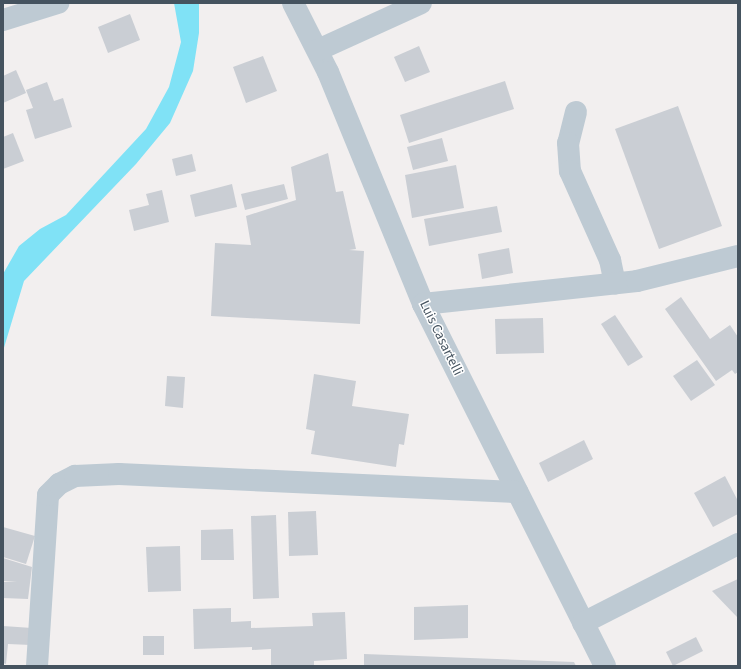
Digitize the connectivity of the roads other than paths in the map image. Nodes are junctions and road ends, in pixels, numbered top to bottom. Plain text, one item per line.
1 (58, 3) edge
2 (293, 3) edge
3 (421, 3) edge
4 (3, 20) edge
5 (318, 50) junction
6 (576, 112) dead end
7 (738, 256) edge
8 (615, 284) junction
9 (423, 304) junction
10 (518, 492) junction
11 (738, 544) edge
12 (583, 623) junction
13 (37, 666) edge
14 (605, 666) edge

1 - 4 street
2 - 5 street, Luis Casartelli
3 - 5 street
5 - 9 street, Luis Casartelli
6 - 8 street
7 - 8 street
8 - 9 street
9 - 10 street, Luis Casartelli
10 - 12 street, Luis Casartelli
10 - 13 street
11 - 12 street
12 - 14 street, Luis Casartelli

